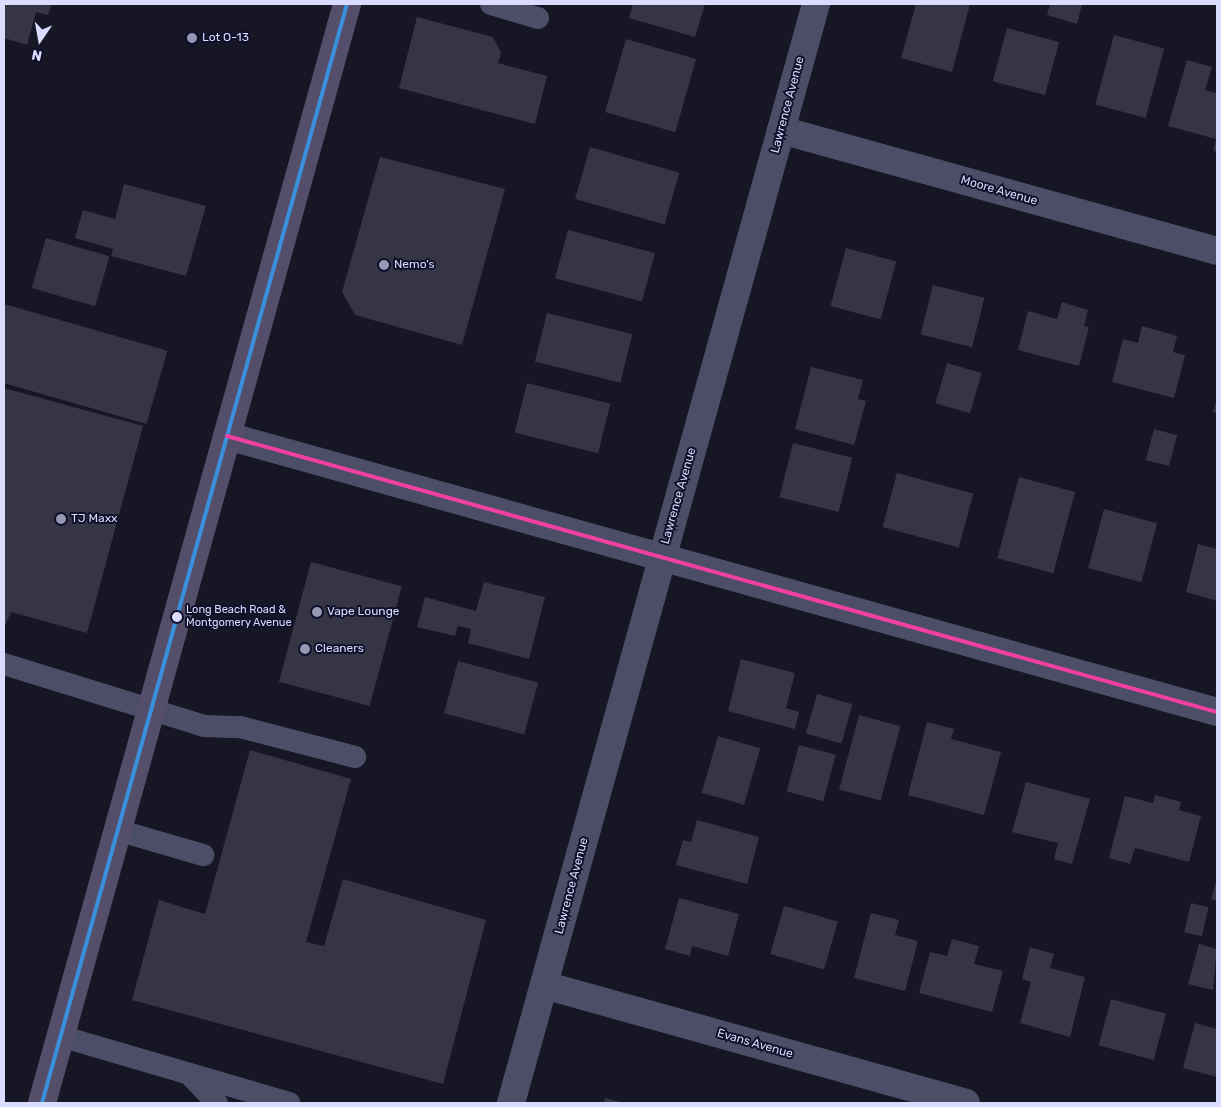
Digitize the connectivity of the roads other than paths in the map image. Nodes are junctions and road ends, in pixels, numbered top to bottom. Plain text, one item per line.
1 (347, 4) edge
2 (491, 4) edge
3 (816, 4) edge
4 (538, 18) dead end
5 (781, 130) junction
6 (1217, 251) edge
7 (226, 436) junction
8 (662, 557) junction
9 (4, 664) edge
10 (150, 711) junction
11 (1217, 712) edge
12 (355, 757) dead end
13 (117, 830) junction
14 (203, 855) dead end
15 (544, 985) junction
16 (60, 1036) junction
17 (190, 1075) junction
18 (42, 1103) edge
19 (217, 1103) edge
20 (289, 1103) edge
21 (511, 1103) edge
22 (966, 1103) edge

1 - 7 main road
2 - 4 lane
3 - 5 street, Lawrence Avenue
5 - 6 street, Moore Avenue
5 - 8 street, Lawrence Avenue
7 - 8 street
7 - 10 main road
8 - 11 street
8 - 15 street, Lawrence Avenue
9 - 10 lane
10 - 12 lane
10 - 13 main road
13 - 14 lane
13 - 16 main road
15 - 21 street, Lawrence Avenue
15 - 22 street, Evans Avenue
16 - 17 lane
16 - 18 main road
17 - 19 lane
17 - 20 lane

